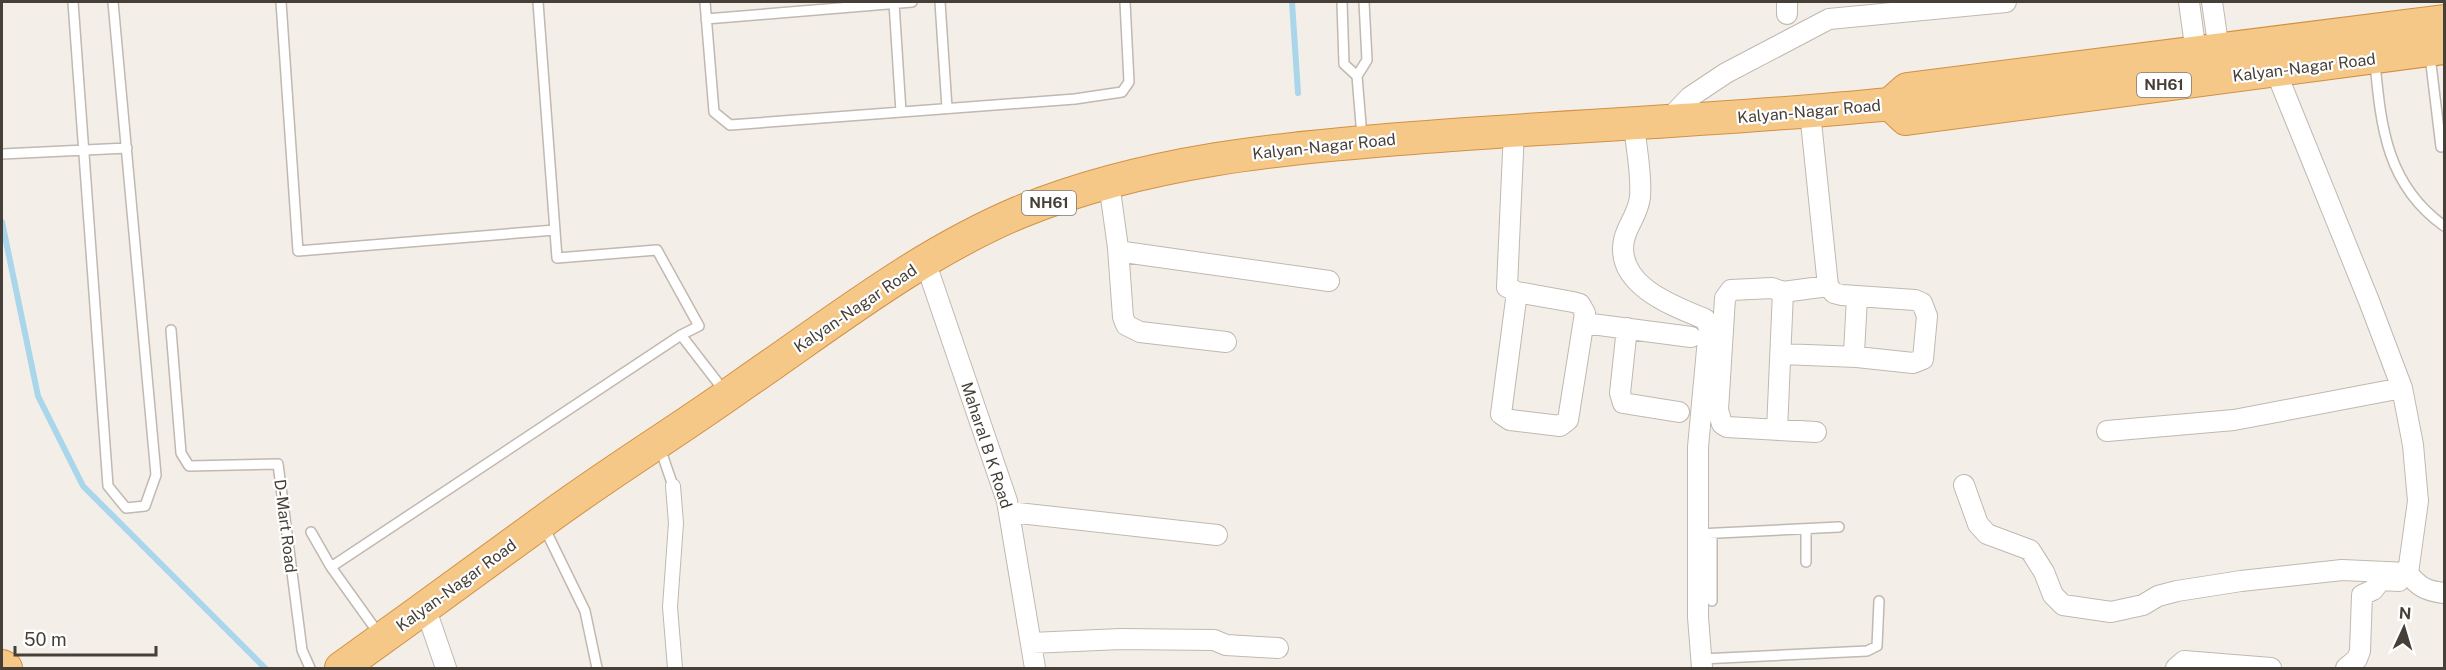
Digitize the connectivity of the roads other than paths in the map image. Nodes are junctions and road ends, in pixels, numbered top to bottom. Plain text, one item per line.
1 (73, 2) edge
2 (113, 2) edge
3 (281, 2) edge
4 (538, 2) edge
5 (705, 2) edge
6 (912, 2) edge
7 (940, 2) edge
8 (1125, 2) edge
9 (1342, 2) edge
10 (1364, 2) edge
11 (2006, 2) edge
12 (2189, 2) edge
13 (2212, 2) edge
14 (894, 3) junction
15 (706, 19) junction
16 (2433, 36) edge
17 (2208, 51) junction
18 (2271, 57) junction
19 (2374, 57) junction
20 (1357, 76) junction
21 (1890, 104) junction
22 (947, 108) junction
23 (901, 112) junction
24 (1810, 112) junction
25 (1665, 123) junction
26 (1634, 124) junction
27 (1514, 130) junction
28 (1362, 142) junction
29 (2441, 147) dead end
30 (127, 148) junction
31 (84, 150) junction
32 (2, 153) edge
33 (1109, 183) junction
34 (2445, 226) edge
35 (555, 230) junction
36 (1118, 248) junction
37 (925, 261) junction
38 (1329, 281) dead end
39 (1828, 286) junction
40 (1516, 292) junction
41 (1783, 292) junction
42 (1857, 297) junction
43 (1584, 322) junction
44 (1627, 328) junction
45 (171, 330) dead end
46 (681, 336) junction
47 (1690, 337) dead end
48 (1226, 342) dead end
49 (1782, 354) junction
50 (1857, 357) junction
51 (2402, 388) junction
52 (728, 395) junction
53 (1679, 412) dead end
54 (1777, 430) junction
55 (2107, 431) dead end
56 (1816, 432) dead end
57 (659, 443) junction
58 (1964, 485) dead end
59 (673, 486) joint
60 (1009, 512) junction
61 (542, 523) junction
62 (1839, 527) dead end
63 (1806, 529) junction
64 (311, 532) dead end
65 (1705, 534) junction
66 (1217, 535) dead end
67 (1806, 562) dead end
68 (331, 567) junction
69 (2411, 577) junction
70 (2445, 593) edge
71 (1712, 601) dead end
72 (1879, 601) dead end
73 (425, 607) junction
74 (382, 638) junction
75 (1031, 643) junction
76 (1278, 648) dead end
77 (1701, 664) edge
78 (2, 666) edge
79 (6, 669) edge
80 (310, 669) edge
81 (341, 669) edge
82 (446, 669) edge
83 (597, 669) edge
84 (675, 669) edge
85 (1035, 669) edge
86 (2176, 669) edge
87 (2271, 669) edge
88 (2346, 669) edge

1 - 31 lane
2 - 30 lane
3 - 35 lane
4 - 35 lane
5 - 15 lane
6 - 14 lane
7 - 22 lane
8 - 22 lane
9 - 20 lane
10 - 20 lane
11 - 25 street
12 - 17 street
13 - 17 street
14 - 15 lane
14 - 23 lane
15 - 23 lane
16 - 18 highway
16 - 19 highway, Kalyan-Nagar Road / NH61
16 - 29 lane
17 - 18 highway
17 - 21 highway
18 - 19 highway, Kalyan-Nagar Road / NH61
18 - 21 highway, Kalyan-Nagar Road / NH61
18 - 51 street
19 - 34 lane
20 - 28 lane
21 - 24 highway, Kalyan-Nagar Road / NH61
22 - 23 lane
24 - 25 highway, Kalyan-Nagar Road / NH61
24 - 39 street
25 - 26 highway, Kalyan-Nagar Road / NH61
26 - 27 highway, Kalyan-Nagar Road / NH61
26 - 65 street
27 - 28 highway, Kalyan-Nagar Road / NH61
27 - 40 street
28 - 33 highway, Kalyan-Nagar Road / NH61
30 - 31 lane
30 - 31 lane
31 - 32 lane
33 - 36 street
33 - 37 highway, Kalyan-Nagar Road / NH61
35 - 46 lane
36 - 38 street
36 - 48 street
37 - 52 highway, Kalyan-Nagar Road / NH61
37 - 60 street, Maharal B K Road
39 - 41 street
39 - 42 street
40 - 43 street
40 - 43 street
41 - 49 street
41 - 54 street
42 - 50 street
42 - 50 street
43 - 44 street
44 - 47 street
44 - 53 street
45 - 80 lane, D-Mart Road
46 - 52 lane
46 - 68 lane
49 - 50 street
49 - 54 street
51 - 55 street
51 - 69 street
52 - 57 highway, Kalyan-Nagar Road / NH61
54 - 56 street
57 - 59 lane
57 - 61 highway, Kalyan-Nagar Road / NH61
58 - 69 street
59 - 84 street
60 - 66 street
60 - 75 street, Maharal B K Road
61 - 73 highway, Kalyan-Nagar Road / NH61
61 - 83 lane
62 - 63 lane
63 - 65 lane
63 - 67 lane
64 - 68 lane
65 - 71 lane
65 - 77 street
68 - 74 lane
69 - 70 street
69 - 88 street
72 - 77 lane
73 - 74 highway, Kalyan-Nagar Road / NH61
73 - 82 street
74 - 81 highway, Kalyan-Nagar Road / NH61
75 - 76 street
75 - 85 street, Maharal B K Road
78 - 79 highway
86 - 87 street

